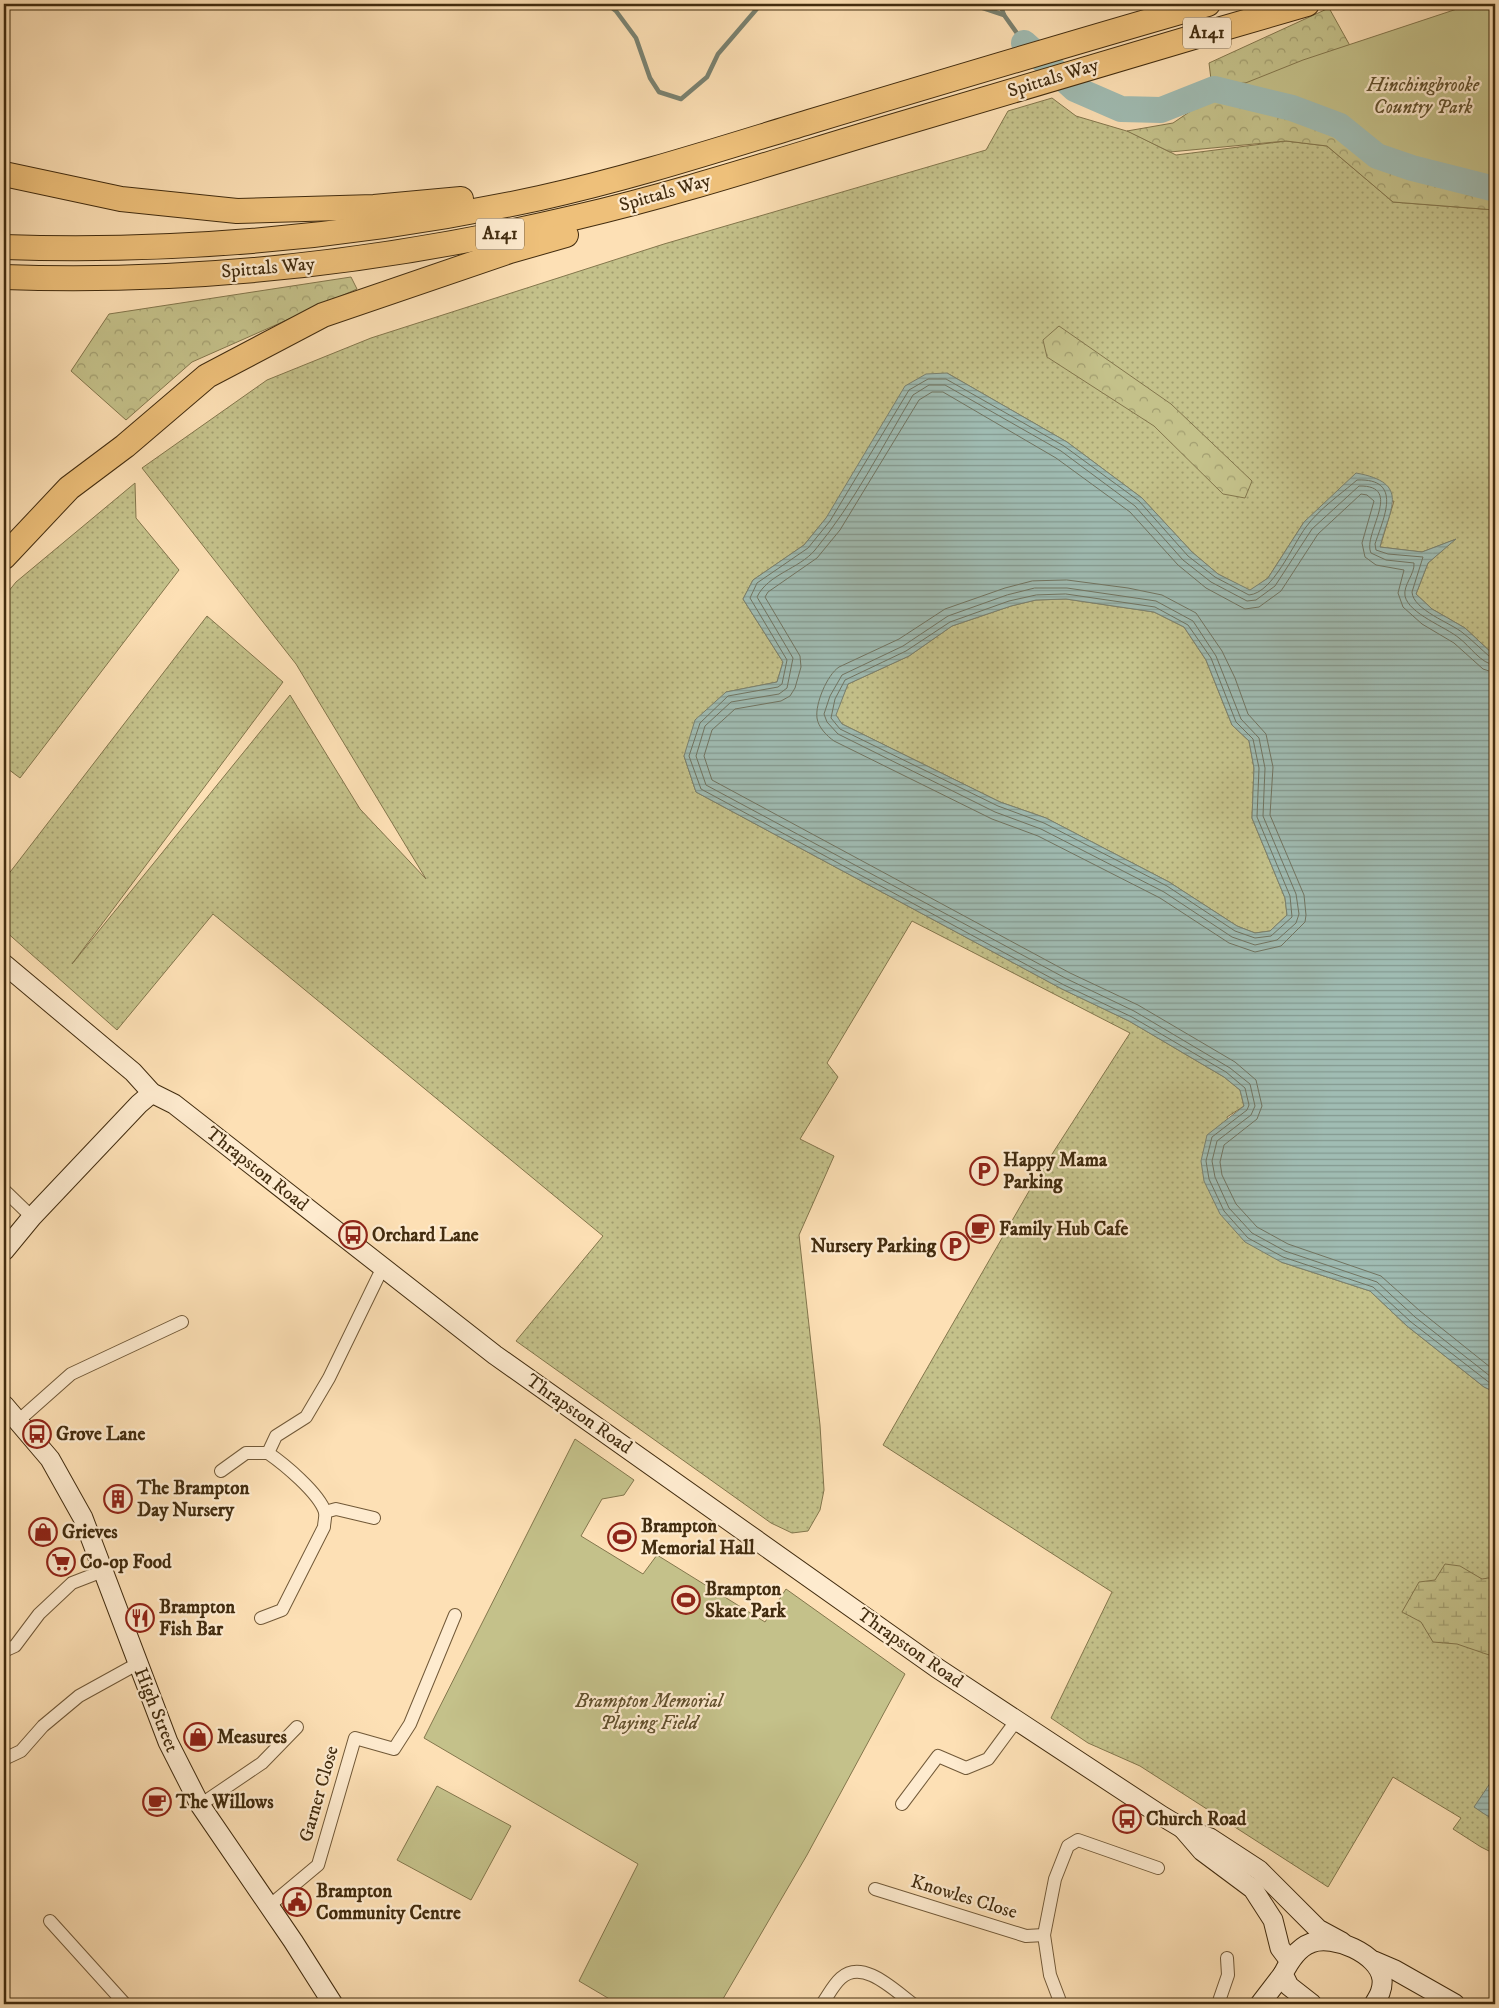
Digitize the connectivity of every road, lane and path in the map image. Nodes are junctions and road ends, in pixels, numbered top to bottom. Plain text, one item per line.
1 (1208, 4) edge
2 (1307, 4) edge
3 (642, 172) junction
4 (4, 174) edge
5 (717, 178) junction
6 (4, 247) edge
7 (4, 277) edge
8 (4, 557) edge
9 (4, 964) edge
10 (152, 1093) junction
11 (4, 1190) edge
12 (32, 1217) junction
13 (4, 1251) edge
14 (382, 1269) junction
15 (182, 1322) dead end
16 (4, 1405) edge
17 (18, 1420) junction
18 (268, 1453) junction
19 (221, 1472) dead end
20 (325, 1512) junction
21 (374, 1518) dead end
22 (103, 1571) junction
23 (455, 1615) dead end
24 (261, 1618) dead end
25 (4, 1651) edge
26 (137, 1664) junction
27 (1016, 1722) junction
28 (297, 1727) dead end
29 (4, 1759) edge
30 (902, 1804) dead end
31 (200, 1805) junction
32 (1182, 1828) junction
33 (1158, 1868) dead end
34 (874, 1889) dead end
35 (269, 1906) junction
36 (50, 1921) dead end
37 (1044, 1935) junction
38 (1342, 1942) junction
39 (1227, 1958) dead end
40 (1374, 1961) junction
41 (1286, 1967) junction
42 (124, 2004) edge
43 (333, 2004) edge
44 (822, 2004) edge
45 (913, 2004) edge
46 (1061, 2004) edge
47 (1218, 2004) edge
48 (1260, 2004) edge
49 (1310, 2004) edge
50 (1374, 2004) edge
51 (1455, 2004) edge

1 - 3 highway, Spittals Way / A141
2 - 5 highway, Spittals Way / A141
3 - 4 highway
3 - 6 highway, Spittals Way / A141
5 - 7 highway, Spittals Way / A141
5 - 8 highway
9 - 10 main road, Thrapston Road
10 - 12 main road
10 - 14 main road, Thrapston Road
11 - 12 street
12 - 13 main road
14 - 18 street
14 - 27 main road, Thrapston Road
15 - 17 street
16 - 17 main road, High Street
17 - 22 main road, High Street
18 - 19 street
18 - 20 street
20 - 21 street
20 - 24 street
22 - 25 street
22 - 26 main road, High Street
23 - 35 street, Garner Close
26 - 29 street
26 - 31 main road, High Street
27 - 30 street
27 - 32 main road, Thrapston Road
28 - 31 street
31 - 35 main road, High Street
32 - 38 main road, Thrapston Road
32 - 41 main road, Thrapston Road
33 - 37 street
34 - 37 street, Knowles Close
35 - 43 main road, High Street
36 - 42 street
37 - 46 street
38 - 40 main road, Thrapston Road
38 - 41 main road
39 - 47 street
40 - 50 main road
40 - 51 main road, Thrapston Road
41 - 48 main road
41 - 49 main road, Thrapston Road
44 - 45 street

